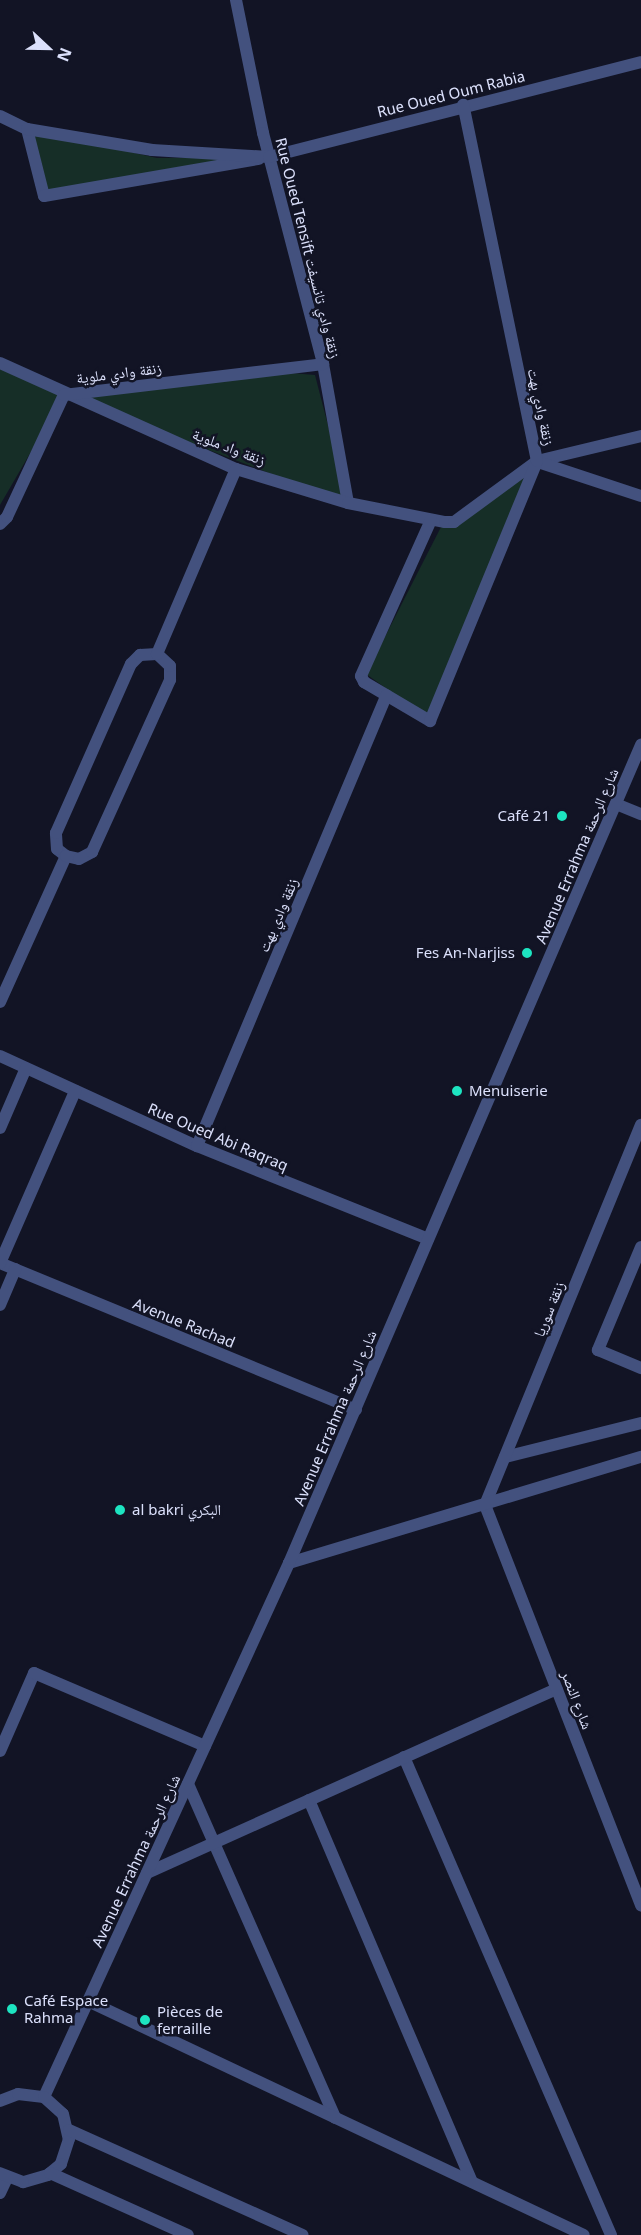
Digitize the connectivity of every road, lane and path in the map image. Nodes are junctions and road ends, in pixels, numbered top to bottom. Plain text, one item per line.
1 (236, 0) edge
2 (641, 62) edge
3 (463, 105) junction
4 (0, 116) edge
5 (27, 129) junction
6 (269, 157) junction
7 (0, 363) edge
8 (323, 364) junction
9 (64, 394) junction
10 (641, 436) edge
11 (537, 461) junction
12 (236, 469) junction
13 (641, 496) edge
14 (348, 503) junction
15 (431, 520) junction
16 (0, 525) edge
17 (157, 654) junction
18 (387, 695) junction
19 (641, 745) edge
20 (615, 804) junction
21 (641, 814) edge
22 (66, 856) junction
23 (0, 1002) edge
24 (0, 1056) edge
25 (26, 1068) junction
26 (75, 1091) junction
27 (641, 1125) edge
28 (0, 1128) edge
29 (197, 1146) junction
30 (428, 1239) junction
31 (641, 1247) edge
32 (0, 1263) edge
33 (15, 1269) junction
34 (0, 1305) edge
35 (641, 1368) edge
36 (356, 1410) junction
37 (641, 1422) edge
38 (505, 1457) junction
39 (641, 1457) edge
40 (485, 1505) junction
41 (289, 1563) junction
42 (557, 1689) junction
43 (205, 1746) junction
44 (0, 1751) edge
45 (404, 1757) junction
46 (188, 1784) junction
47 (309, 1800) junction
48 (214, 1843) junction
49 (147, 1873) junction
50 (641, 1905) edge
51 (88, 2001) junction
52 (44, 2097) junction
53 (1, 2100) edge
54 (335, 2118) junction
55 (69, 2130) junction
56 (50, 2173) junction
57 (3, 2176) edge
58 (472, 2182) junction
59 (0, 2193) edge
60 (188, 2235) edge
61 (303, 2235) edge
62 (584, 2235) edge
63 (611, 2235) edge

1 - 6 street, Rue Oued Tensift زنقة وادي تانسيفت
2 - 3 street, Rue Oued Oum Rabia
3 - 6 street, Rue Oued Oum Rabia
3 - 11 street, زنقة وادي بهت
4 - 5 street, Rue Oued Oum Rabia
5 - 6 street, Rue Oued Oum Rabia
5 - 6 street, Rue Oued Oum Rabia
6 - 8 street, Rue Oued Tensift زنقة وادي تانسيفت
7 - 9 street, زنقة واد ملوية
8 - 9 street, زنقة وادي ملوية
8 - 14 street, Rue Oued Tensift زنقة وادي تانسيفت
9 - 12 street, زنقة واد ملوية
9 - 16 street, زنقة وادي ملوية
10 - 11 street
11 - 13 street
11 - 15 street, زنقة واد ملوية
11 - 18 street, زنقة وادي بهت
12 - 14 street, زنقة واد ملوية
12 - 17 street
14 - 15 street, زنقة واد ملوية
15 - 18 street, زنقة وادي بهت
17 - 22 street
17 - 22 street
18 - 29 street, زنقة وادي بهت
19 - 20 street, Avenue Errahma شارع الرحمة
20 - 21 street
20 - 30 street, Avenue Errahma شارع الرحمة
22 - 23 street
24 - 25 street, Rue Oued Abi Raqraq
25 - 26 street, Rue Oued Abi Raqraq
25 - 28 street
26 - 29 street, Rue Oued Abi Raqraq
26 - 32 street
27 - 38 street, زنقة سوريا
29 - 30 street, Rue Oued Abi Raqraq
30 - 36 street, Avenue Errahma شارع الرحمة
31 - 35 street
32 - 33 street, Avenue Rachad
33 - 34 street
33 - 36 street, Avenue Rachad
36 - 41 street, Avenue Errahma شارع الرحمة
37 - 38 street
38 - 40 street, زنقة سوريا
39 - 40 street
40 - 41 street
40 - 42 street, شارع النصر
41 - 43 street, Avenue Errahma شارع الرحمة
42 - 45 street
42 - 50 street, شارع النصر
43 - 44 street
43 - 46 street, Avenue Errahma شارع الرحمة
45 - 47 street
45 - 63 street
46 - 48 street
46 - 49 street, Avenue Errahma شارع الرحمة
47 - 48 street
47 - 58 street
48 - 49 street
48 - 54 street
49 - 51 street, Avenue Errahma شارع الرحمة
51 - 52 street, Avenue Errahma شارع الرحمة
51 - 54 street
52 - 53 street
52 - 55 street
54 - 58 street
55 - 56 street
55 - 61 street
56 - 57 street
56 - 60 street
57 - 59 street
58 - 62 street

